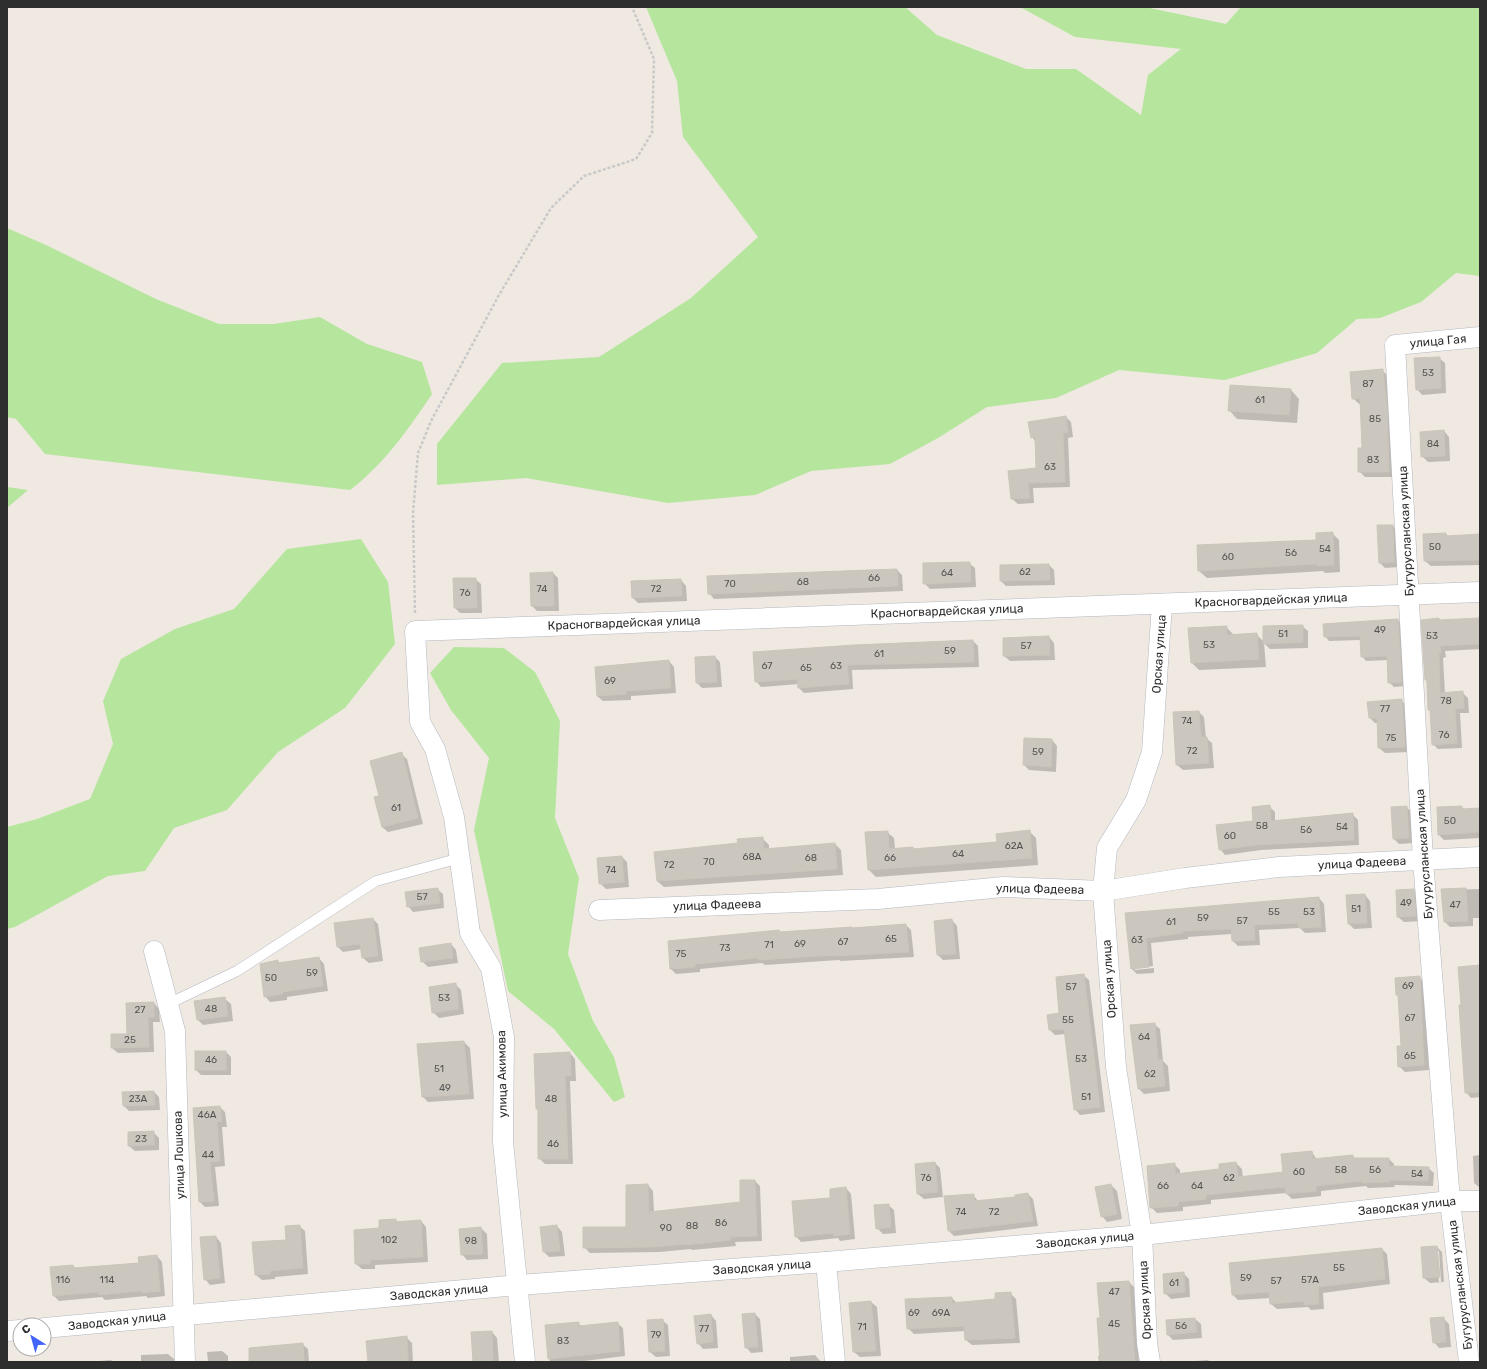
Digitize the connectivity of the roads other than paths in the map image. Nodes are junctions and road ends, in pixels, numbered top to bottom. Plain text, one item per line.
1 (1480, 337) edge
2 (1395, 345) joint
3 (1480, 592) edge
4 (1410, 595) junction
5 (1162, 604) junction
6 (415, 631) joint
7 (1480, 857) edge
8 (460, 858) junction
9 (1423, 860) junction
10 (1103, 891) junction
11 (599, 910) dead end
12 (154, 951) dead end
13 (168, 1004) junction
14 (1450, 1201) junction
15 (1480, 1201) edge
16 (1142, 1235) junction
17 (826, 1262) junction
18 (519, 1285) junction
19 (184, 1314) junction
20 (52, 1327) edge
21 (185, 1362) edge
22 (525, 1362) edge
23 (835, 1362) edge
24 (1150, 1362) edge
25 (1469, 1362) edge

1 - 2 street, улица Гая
2 - 4 street, Бугурусланская улица
3 - 4 street, Красногвардейская улица
4 - 5 street, Красногвардейская улица
4 - 9 street, Бугурусланская улица
5 - 6 street, Красногвардейская улица
5 - 10 street, Орская улица
6 - 8 street, улица Акимова
7 - 9 street, улица Фадеева
8 - 13 lane
8 - 18 street, улица Акимова
9 - 10 street, улица Фадеева
9 - 14 street, Бугурусланская улица
10 - 11 street, улица Фадеева
10 - 16 street, Орская улица
12 - 13 street, улица Лошкова
13 - 19 street, улица Лошкова
14 - 15 street, Заводская улица
14 - 16 street, Заводская улица
14 - 25 street, Бугурусланская улица
16 - 17 street, Заводская улица
16 - 24 street, Орская улица
17 - 18 street, Заводская улица
17 - 23 street
18 - 19 street, Заводская улица
18 - 22 street, улица Акимова
19 - 20 street, Заводская улица
19 - 21 street, улица Лошкова

